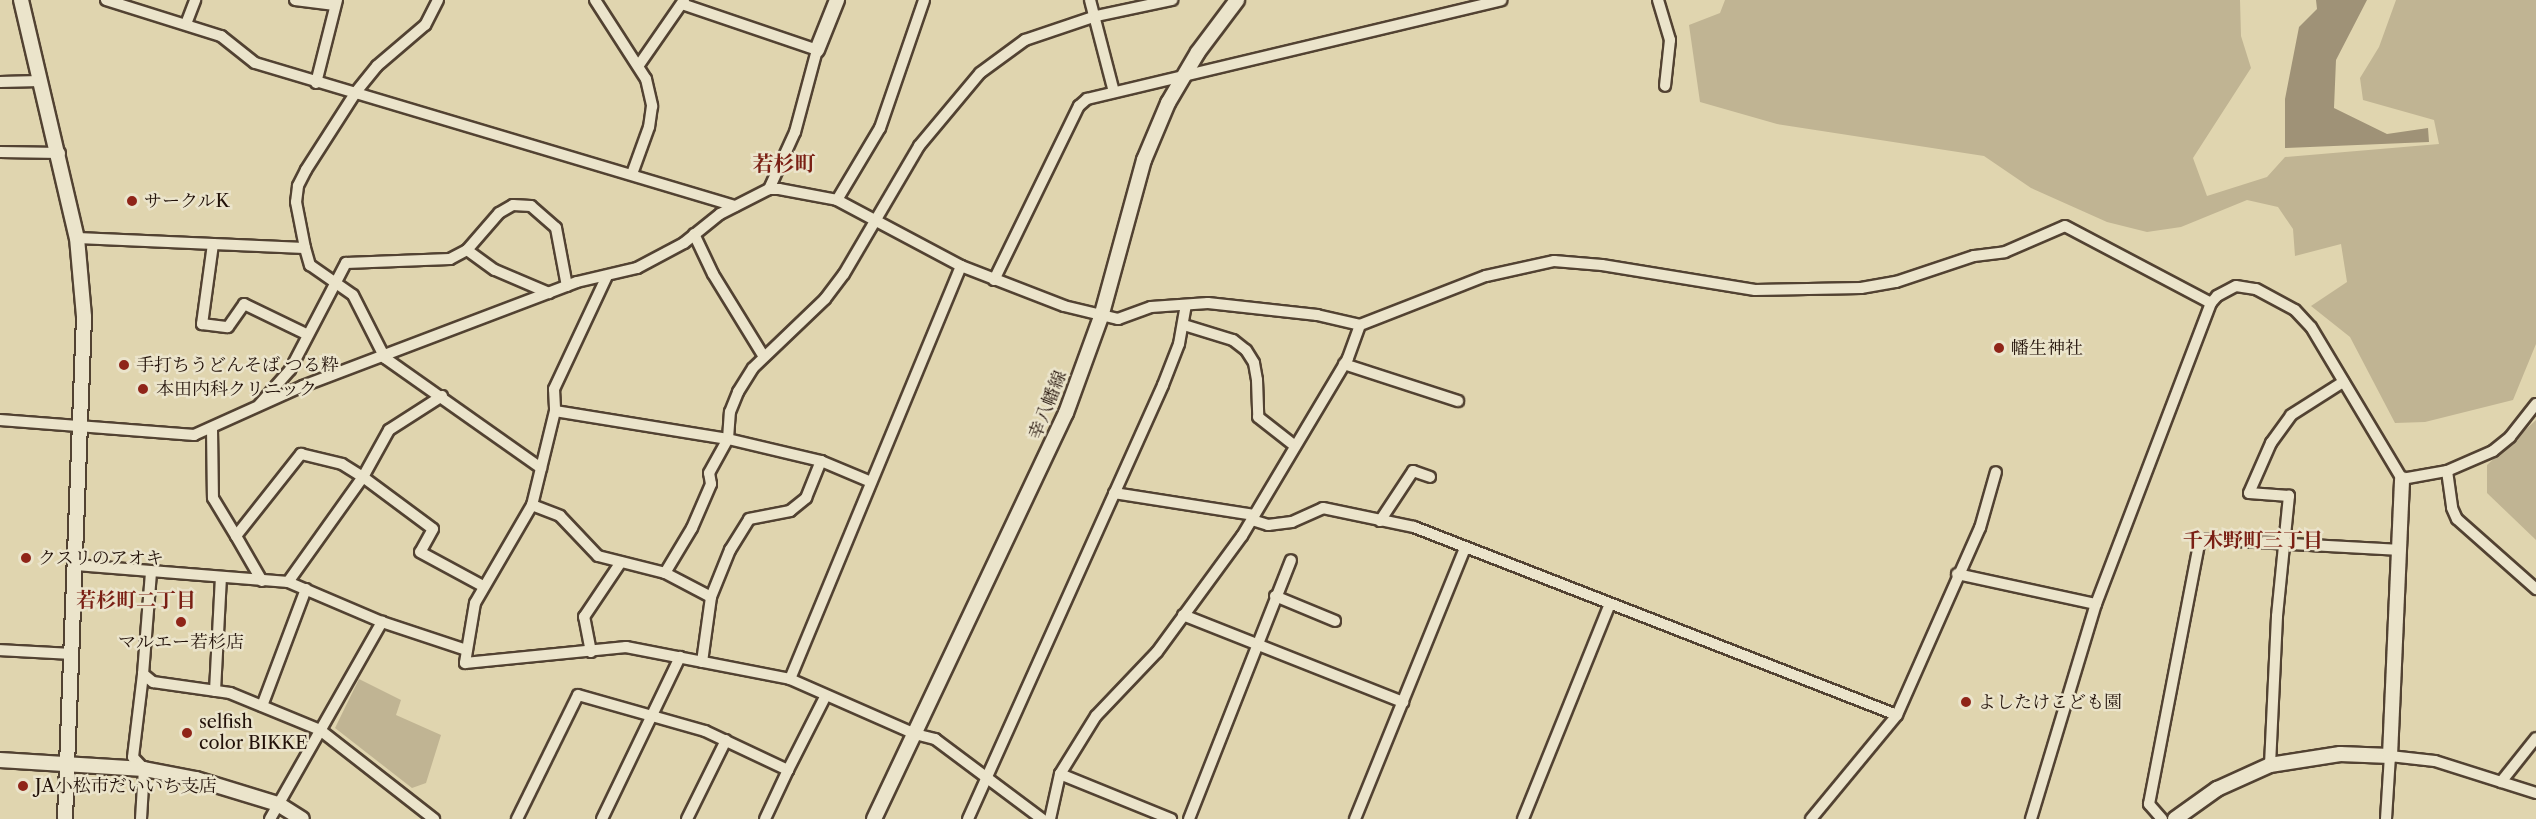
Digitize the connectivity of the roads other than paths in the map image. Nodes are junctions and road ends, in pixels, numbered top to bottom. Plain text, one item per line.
1 (21, 0) edge
2 (106, 0) edge
3 (195, 0) edge
4 (295, 0) edge
5 (438, 0) edge
6 (594, 0) edge
7 (837, 0) edge
8 (924, 0) edge
9 (1090, 0) edge
10 (1172, 0) edge
11 (1237, 0) edge
12 (1501, 0) edge
13 (1658, 0) edge
14 (683, 2) edge
15 (336, 3) edge
16 (1096, 16) junction
17 (186, 24) junction
18 (817, 50) junction
19 (639, 65) junction
20 (1183, 76) junction
21 (39, 81) junction
22 (0, 82) edge
23 (316, 83) junction
24 (1665, 86) dead end
25 (356, 92) junction
26 (1114, 92) junction
27 (0, 152) edge
28 (60, 153) junction
29 (632, 174) junction
30 (770, 189) junction
31 (837, 200) junction
32 (735, 206) junction
33 (874, 221) junction
34 (694, 234) junction
35 (77, 238) junction
36 (213, 244) junction
37 (304, 248) junction
38 (467, 249) junction
39 (962, 266) junction
40 (607, 276) junction
41 (994, 280) junction
42 (334, 284) junction
43 (567, 286) junction
44 (549, 293) junction
45 (2211, 303) junction
46 (1186, 306) junction
47 (1101, 317) junction
48 (1184, 325) junction
49 (1360, 325) junction
50 (306, 334) junction
51 (764, 357) junction
52 (385, 358) junction
53 (1344, 364) junction
54 (2343, 382) junction
55 (442, 396) junction
56 (1458, 401) dead end
57 (2536, 404) edge
58 (256, 409) junction
59 (555, 411) junction
60 (0, 420) edge
61 (81, 426) junction
62 (212, 429) junction
63 (728, 439) junction
64 (1295, 446) junction
65 (820, 461) junction
66 (541, 468) junction
67 (2447, 471) junction
68 (1996, 472) dead end
69 (363, 477) junction
70 (1430, 477) dead end
71 (2402, 479) junction
72 (870, 482) junction
73 (1114, 493) junction
74 (532, 505) junction
75 (1253, 517) junction
76 (1380, 521) junction
77 (236, 536) junction
78 (2285, 545) junction
79 (1465, 548) junction
80 (2402, 550) junction
81 (1291, 560) dead end
82 (621, 562) junction
83 (76, 565) junction
84 (151, 572) junction
85 (665, 573) junction
86 (1957, 574) junction
87 (221, 578) junction
88 (262, 581) junction
89 (288, 582) junction
90 (483, 586) junction
91 (306, 589) junction
92 (2536, 589) edge
93 (1275, 596) junction
94 (711, 597) junction
95 (2096, 604) junction
96 (1609, 606) junction
97 (1183, 615) junction
98 (1335, 621) dead end
99 (382, 622) junction
100 (1256, 643) junction
101 (0, 650) edge
102 (466, 650) junction
103 (591, 652) junction
104 (72, 654) junction
105 (680, 657) junction
106 (702, 662) junction
107 (143, 674) junction
108 (790, 679) junction
109 (215, 691) junction
110 (825, 697) junction
111 (1403, 702) junction
112 (262, 706) junction
113 (1897, 715) junction
114 (652, 718) junction
115 (320, 730) junction
116 (915, 734) junction
117 (2536, 738) edge
118 (726, 740) junction
119 (2390, 756) junction
120 (0, 760) edge
121 (69, 764) junction
122 (2270, 765) junction
123 (144, 769) junction
124 (788, 770) junction
125 (1060, 774) junction
126 (989, 779) junction
127 (2501, 782) junction
128 (2536, 793) edge
129 (278, 804) junction
130 (65, 819) edge
131 (141, 819) edge
132 (270, 819) edge
133 (302, 819) edge
134 (434, 819) edge
135 (518, 819) edge
136 (602, 819) edge
137 (687, 819) edge
138 (765, 819) edge
139 (874, 819) edge
140 (968, 819) edge
141 (1042, 819) edge
142 (1050, 819) edge
143 (1171, 819) edge
144 (1189, 819) edge
145 (1355, 819) edge
146 (1523, 819) edge
147 (1811, 819) edge
148 (2031, 819) edge
149 (2162, 819) edge
150 (2175, 819) edge
151 (2386, 819) edge

1 - 21 street
2 - 17 street
3 - 17 street
4 - 15 street
5 - 25 street
6 - 19 street
7 - 18 street
8 - 31 street
9 - 16 street
10 - 16 street
11 - 20 street, 幸八幡線
12 - 20 street
13 - 24 street
14 - 18 street
14 - 19 street
15 - 23 street
16 - 26 street
16 - 33 street
17 - 23 street
18 - 30 street
19 - 29 street
20 - 26 street
20 - 47 street, 幸八幡線
21 - 22 street
21 - 28 street
23 - 25 street
25 - 29 street
25 - 37 street
26 - 41 street
27 - 28 street
28 - 35 street
29 - 32 street
30 - 31 street
30 - 32 street
31 - 33 street
32 - 34 street
33 - 39 street
33 - 51 street
34 - 40 street
34 - 51 street
35 - 36 street
35 - 61 street
36 - 37 street
36 - 50 street
37 - 42 street
38 - 42 street
38 - 43 street
38 - 44 street
39 - 41 street
39 - 72 street
40 - 43 street
40 - 59 street
41 - 47 street
42 - 50 street
42 - 52 street
43 - 44 street
44 - 52 street
45 - 49 street
45 - 54 street
45 - 95 street
46 - 47 street
46 - 48 street
46 - 49 street
47 - 116 street, 幸八幡線
48 - 64 street
48 - 73 street
49 - 53 street
50 - 58 street
51 - 63 street
52 - 55 street
52 - 58 street
53 - 56 street
53 - 64 street
54 - 71 street
54 - 78 street
55 - 66 street
55 - 69 street
57 - 67 street
58 - 62 street
59 - 63 street
59 - 66 street
60 - 61 street
61 - 62 street
61 - 83 street
62 - 77 street
63 - 65 street
63 - 85 street
64 - 75 street
65 - 72 street
65 - 94 street
66 - 74 street
67 - 71 street
67 - 92 street
68 - 86 street
69 - 77 street
69 - 89 street
69 - 90 street
70 - 76 street
71 - 80 street
72 - 108 street
73 - 75 street
73 - 126 street
74 - 82 street
74 - 90 street
75 - 76 street
75 - 97 street
76 - 79 street
77 - 88 street
78 - 80 street
78 - 122 street
78 - 149 street
79 - 96 street
79 - 111 street
80 - 119 street
81 - 93 street
82 - 85 street
82 - 103 street
83 - 84 street
83 - 104 street
84 - 87 street
84 - 107 street
85 - 94 street
86 - 95 street
86 - 113 street
87 - 88 street
87 - 109 street
88 - 89 street
89 - 91 street
90 - 102 street
91 - 99 street
91 - 112 street
93 - 98 street
93 - 100 street
94 - 106 street
95 - 148 street
96 - 113 street
96 - 146 street
97 - 100 street
97 - 125 street
99 - 102 street
99 - 115 street
100 - 111 street
100 - 144 street
101 - 104 street
102 - 103 street
103 - 105 street
104 - 121 street
105 - 106 street
105 - 114 street
106 - 108 street
107 - 109 street
107 - 123 street
108 - 110 street
109 - 112 street
110 - 116 street
110 - 124 street
111 - 145 street
112 - 115 street
113 - 147 street
114 - 118 street
114 - 135 street
114 - 136 street
115 - 129 street
115 - 134 street
116 - 126 street
116 - 139 street, 幸八幡線
117 - 127 street
118 - 124 street
118 - 137 street
119 - 122 street
119 - 127 street
119 - 151 street
120 - 121 street
121 - 123 street
121 - 130 street
122 - 150 street
123 - 129 street
123 - 131 street
124 - 138 street
125 - 142 street
125 - 143 street
126 - 140 street
126 - 141 street
127 - 128 street
129 - 132 street
129 - 133 street

